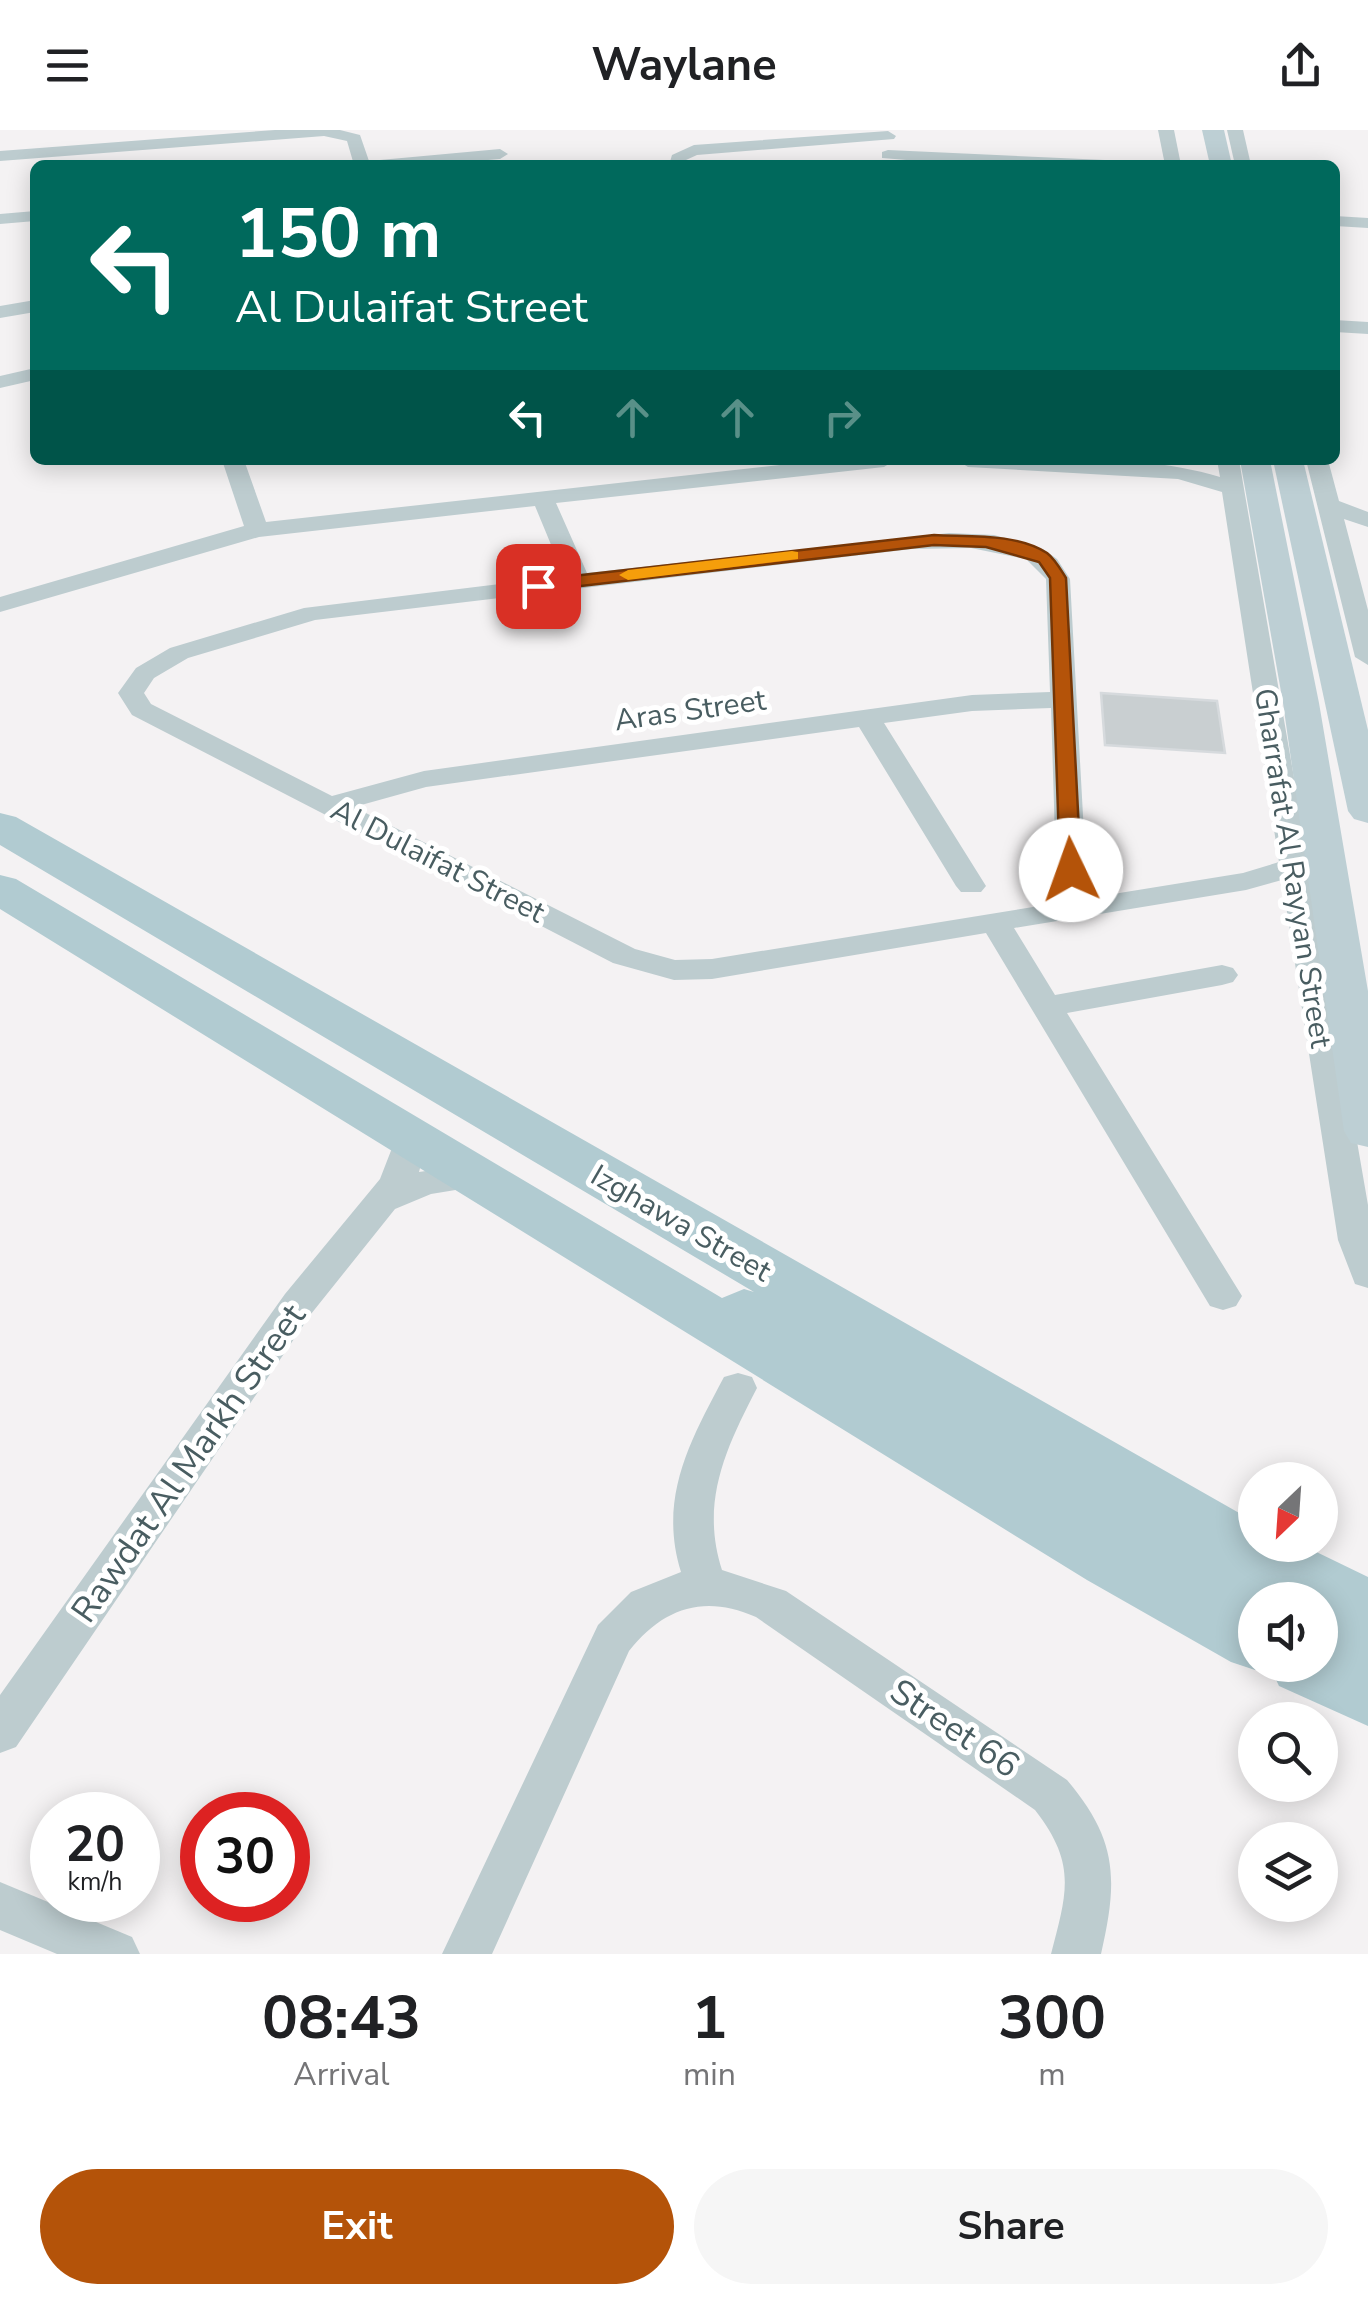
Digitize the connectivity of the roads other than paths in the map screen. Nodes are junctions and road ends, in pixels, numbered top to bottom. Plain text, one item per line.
1 (1166, 130) edge
2 (1193, 130) edge
3 (1213, 130) edge
4 (1235, 130) edge
5 (888, 133) edge
6 (492, 154) edge
7 (0, 156) edge
8 (1105, 158) edge
9 (361, 160) edge
10 (427, 160) edge
11 (678, 160) edge
12 (888, 160) edge
13 (1019, 160) edge
14 (1172, 160) edge
15 (1198, 160) edge
16 (1220, 160) edge
17 (1243, 160) edge
18 (30, 216) edge
19 (0, 219) edge
20 (1340, 221) edge
21 (1368, 223) edge
22 (30, 307) edge
23 (0, 312) edge
24 (1340, 326) edge
25 (1368, 328) edge
26 (30, 361) edge
27 (0, 367) edge
28 (30, 375) edge
29 (0, 382) edge
30 (235, 465) edge
31 (788, 465) edge
32 (1056, 465) edge
33 (1262, 465) edge
34 (712, 469) edge
35 (542, 496) junction
36 (1327, 499) junction
37 (1368, 520) edge
38 (1368, 528) edge
39 (258, 530) junction
40 (1340, 550) junction
41 (578, 581) junction
42 (1317, 587) junction
43 (0, 604) edge
44 (1368, 657) edge
45 (1263, 684) junction
46 (1061, 700) junction
47 (1301, 703) junction
48 (868, 719) junction
49 (330, 805) junction
50 (1368, 810) edge
51 (0, 826) edge
52 (1292, 868) junction
53 (1071, 870) dead end
54 (1229, 883) junction
55 (971, 886) dead end
56 (0, 889) edge
57 (1298, 906) junction
58 (994, 922) junction
59 (1222, 974) dead end
60 (1046, 1006) junction
61 (1368, 1132) edge
62 (411, 1138) junction
63 (474, 1176) junction
64 (383, 1200) junction
65 (1368, 1274) edge
66 (653, 1286) junction
67 (1223, 1296) dead end
68 (738, 1388) dead end
69 (706, 1584) junction
70 (1238, 1587) edge
71 (1368, 1609) edge
72 (1238, 1632) edge
73 (1338, 1650) edge
74 (1338, 1675) edge
75 (1368, 1684) edge
76 (0, 1732) edge
77 (0, 1906) edge
78 (115, 1954) edge
79 (467, 1954) edge
80 (1076, 1954) edge

1 - 14 street
2 - 15 main road
3 - 16 main road
4 - 17 street
5 - 11 street
5 - 12 street
6 - 10 street
7 - 9 street
8 - 13 street
18 - 19 street
20 - 21 street
22 - 23 street
24 - 25 street
26 - 27 street
28 - 29 street
30 - 39 street
31 - 34 street
32 - 33 street
33 - 36 main road
33 - 42 main road
33 - 45 street, Gharrafat Al Rayyan Street
33 - 47 main road, Gharrafat Al Rayyan Street
34 - 35 street
35 - 39 street
35 - 41 street
36 - 37 street
36 - 40 street
38 - 40 street
39 - 43 street
40 - 42 main road
40 - 44 street
41 - 46 street, Al Dulaifat Street
41 - 49 street, Al Dulaifat Street
42 - 50 main road
45 - 47 main road
45 - 52 street, Gharrafat Al Rayyan Street
46 - 48 street, Aras Street
46 - 53 street, Al Dulaifat Street
47 - 61 main road, Gharrafat Al Rayyan Street
48 - 49 street, Aras Street
48 - 55 street
49 - 58 street, Al Dulaifat Street
51 - 71 main road, Izghawa Street
52 - 54 street, Al Dulaifat Street
52 - 57 street, Gharrafat Al Rayyan Street
54 - 57 street, Al Dulaifat Street
54 - 58 street, Al Dulaifat Street
56 - 62 main road
57 - 65 street, Gharrafat Al Rayyan Street
58 - 60 street
59 - 60 street
60 - 67 street
62 - 63 main road
62 - 64 street, Rawdat Al Markh Street
63 - 64 street, Rawdat Al Markh Street
63 - 66 main road
64 - 76 street, Rawdat Al Markh Street
66 - 70 main road
66 - 72 main road
68 - 69 street
69 - 79 street
69 - 80 street, Street 66
73 - 75 main road
74 - 75 main road
77 - 78 street

